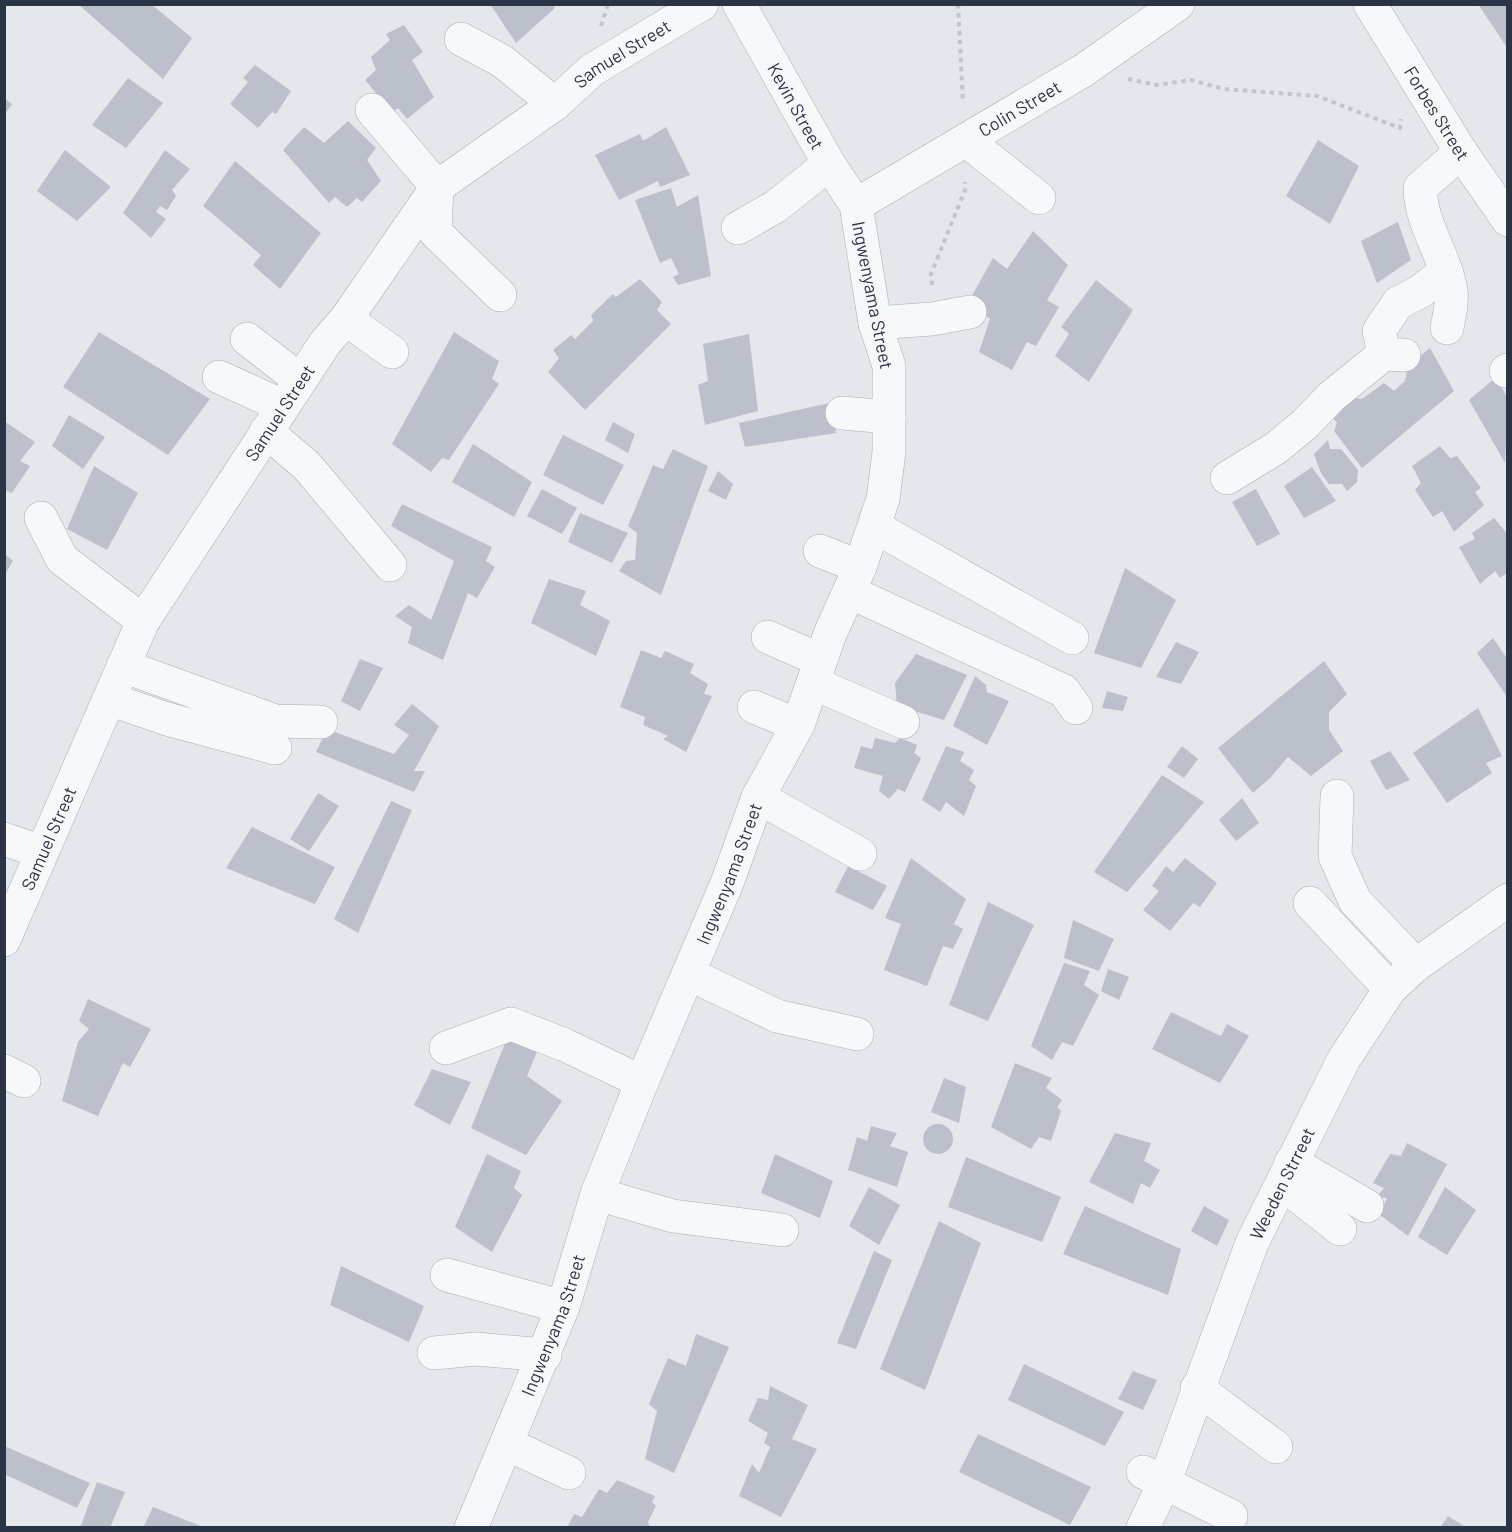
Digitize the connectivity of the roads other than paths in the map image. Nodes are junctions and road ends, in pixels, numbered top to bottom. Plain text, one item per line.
1 (702, 4) edge
2 (739, 4) edge
3 (1178, 4) edge
4 (1379, 7) edge
5 (460, 39) dead end
6 (555, 104) junction
7 (372, 110) dead end
8 (967, 141) junction
9 (1461, 152) junction
10 (829, 164) junction
11 (438, 187) junction
12 (1039, 198) dead end
13 (856, 205) junction
14 (1508, 220) edge
15 (738, 228) dead end
16 (1446, 271) junction
17 (500, 294) dead end
18 (970, 312) dead end
19 (346, 319) junction
20 (875, 323) junction
21 (1447, 328) dead end
22 (247, 339) dead end
23 (392, 352) dead end
24 (219, 377) dead end
25 (283, 406) junction
26 (842, 413) dead end
27 (889, 417) junction
28 (1227, 478) dead end
29 (41, 518) dead end
30 (875, 527) junction
31 (820, 551) dead end
32 (390, 565) dead end
33 (855, 580) junction
34 (143, 621) junction
35 (768, 637) dead end
36 (1072, 638) dead end
37 (123, 666) junction
38 (817, 672) junction
39 (109, 699) junction
40 (754, 707) dead end
41 (1076, 708) dead end
42 (321, 722) dead end
43 (903, 722) dead end
44 (798, 725) junction
45 (275, 748) dead end
46 (1337, 796) dead end
47 (758, 797) junction
48 (4, 839) edge
49 (42, 852) junction
50 (860, 854) dead end
51 (1508, 900) edge
52 (1310, 903) dead end
53 (8, 919) edge
54 (1416, 965) junction
55 (689, 974) junction
56 (1390, 988) junction
57 (857, 1034) dead end
58 (446, 1048) dead end
59 (642, 1082) junction
60 (1287, 1173) junction
61 (597, 1194) junction
62 (1367, 1206) dead end
63 (1340, 1229) dead end
64 (782, 1230) dead end
65 (447, 1275) dead end
66 (563, 1307) junction
67 (434, 1353) dead end
68 (545, 1355) junction
69 (1197, 1368) junction
70 (507, 1444) junction
71 (1276, 1447) dead end
72 (569, 1473) dead end
73 (1154, 1477) junction
74 (1231, 1516) dead end
75 (471, 1527) edge
76 (1143, 1527) edge

1 - 6 street, Samuel Street
2 - 10 street, Kevin Street
3 - 8 street, Colin Street
4 - 9 street, Forbes Street
5 - 6 street
6 - 11 street, Samuel Street
7 - 11 street
8 - 12 street
8 - 13 street, Colin Street
9 - 14 street, Forbes Street
9 - 16 street
10 - 13 street, Kevin Street
10 - 15 street
11 - 17 street
11 - 19 street, Samuel Street
13 - 20 street, Ingwenyama Street
16 - 21 street
16 - 28 street
18 - 20 street
19 - 23 street
19 - 25 street, Samuel Street
20 - 27 street, Ingwenyama Street
22 - 25 street
24 - 25 street
25 - 32 street
25 - 34 street, Samuel Street
26 - 27 street
27 - 30 street, Ingwenyama Street
29 - 34 street
30 - 33 street, Ingwenyama Street
30 - 36 street
31 - 33 street
33 - 38 street, Ingwenyama Street
33 - 41 street
34 - 37 street, Samuel Street
35 - 38 street
37 - 39 street, Samuel Street
37 - 42 street
38 - 43 street
38 - 44 street, Ingwenyama Street
39 - 45 street
39 - 49 street, Samuel Street
40 - 44 street
44 - 47 street, Ingwenyama Street
46 - 54 street
47 - 50 street
47 - 55 street, Ingwenyama Street
48 - 49 street
49 - 53 street, Samuel Street
51 - 54 street, Weeden Strreet
52 - 56 street
54 - 56 street, Weeden Strreet
55 - 57 street
55 - 59 street, Ingwenyama Street
56 - 60 street, Weeden Strreet
58 - 59 street
59 - 61 street, Ingwenyama Street
60 - 62 street
60 - 63 street
60 - 69 street, Weeden Strreet
61 - 64 street
61 - 66 street, Ingwenyama Street
65 - 66 street
66 - 68 street, Ingwenyama Street
67 - 68 street
68 - 70 street, Ingwenyama Street
69 - 71 street
69 - 73 street, Weeden Strreet
70 - 72 street
70 - 75 street, Ingwenyama Street
73 - 74 street
73 - 76 street, Weeden Strreet

